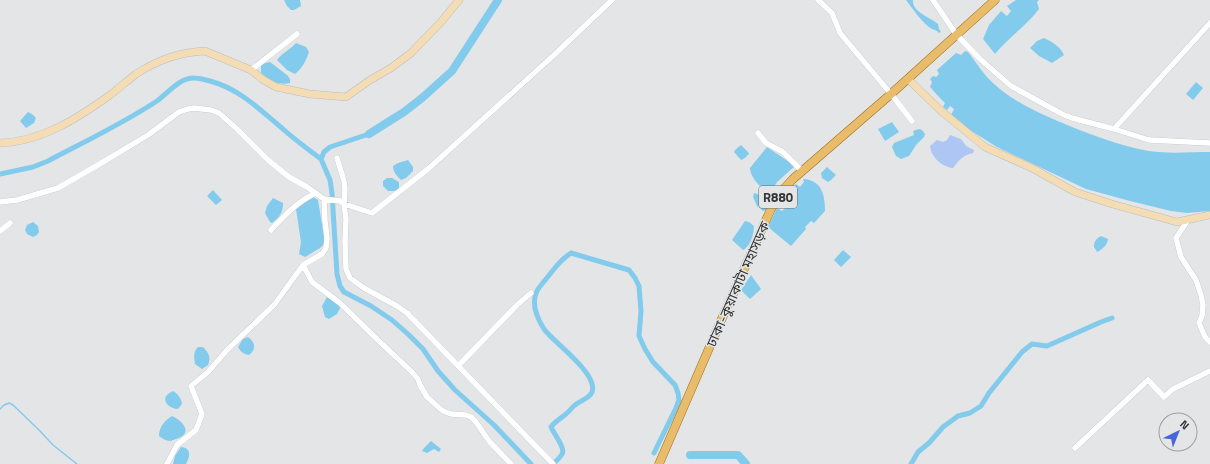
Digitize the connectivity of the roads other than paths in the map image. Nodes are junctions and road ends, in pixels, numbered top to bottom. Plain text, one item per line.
1 (458, 0) edge
2 (612, 0) edge
3 (818, 0) edge
4 (933, 0) edge
5 (994, 0) edge
6 (1210, 23) edge
7 (297, 34) dead end
8 (956, 34) junction
9 (251, 70) junction
10 (908, 79) junction
11 (891, 94) junction
12 (912, 121) dead end
13 (1114, 128) junction
14 (758, 133) dead end
15 (0, 143) edge
16 (1210, 143) edge
17 (337, 158) dead end
18 (802, 171) junction
19 (316, 193) junction
20 (324, 199) junction
21 (0, 202) edge
22 (342, 203) junction
23 (1210, 215) edge
24 (1188, 220) junction
25 (10, 223) dead end
26 (271, 230) dead end
27 (0, 231) edge
28 (303, 265) junction
29 (531, 293) dead end
30 (1210, 342) edge
31 (458, 366) junction
32 (1209, 374) edge
33 (1075, 448) dead end
34 (167, 464) edge
35 (511, 464) edge
36 (553, 464) edge
37 (659, 464) edge

1 - 9 street
2 - 22 street
3 - 11 street
4 - 8 street
5 - 8 main road, ঢাকা-কুয়াকাটা মহাসড়ক / R880
6 - 13 street
7 - 9 street
8 - 10 main road, ঢাকা-কুয়াকাটা মহাসড়ক / R880
8 - 13 street
9 - 15 street
10 - 11 main road, ঢাকা-কুয়াকাটা মহাসড়ক / R880
10 - 24 street
11 - 12 street
11 - 18 main road, ঢাকা-কুয়াকাটা মহাসড়ক / R880
13 - 16 street
14 - 18 street
17 - 22 street
18 - 37 main road, ঢাকা-কুয়াকাটা মহাসড়ক / R880
19 - 20 street
19 - 21 street
19 - 26 street
20 - 22 street
20 - 28 street
22 - 31 street
23 - 24 street
24 - 30 street
25 - 27 street
28 - 34 street
28 - 35 street
29 - 31 street
31 - 36 street
32 - 33 street

